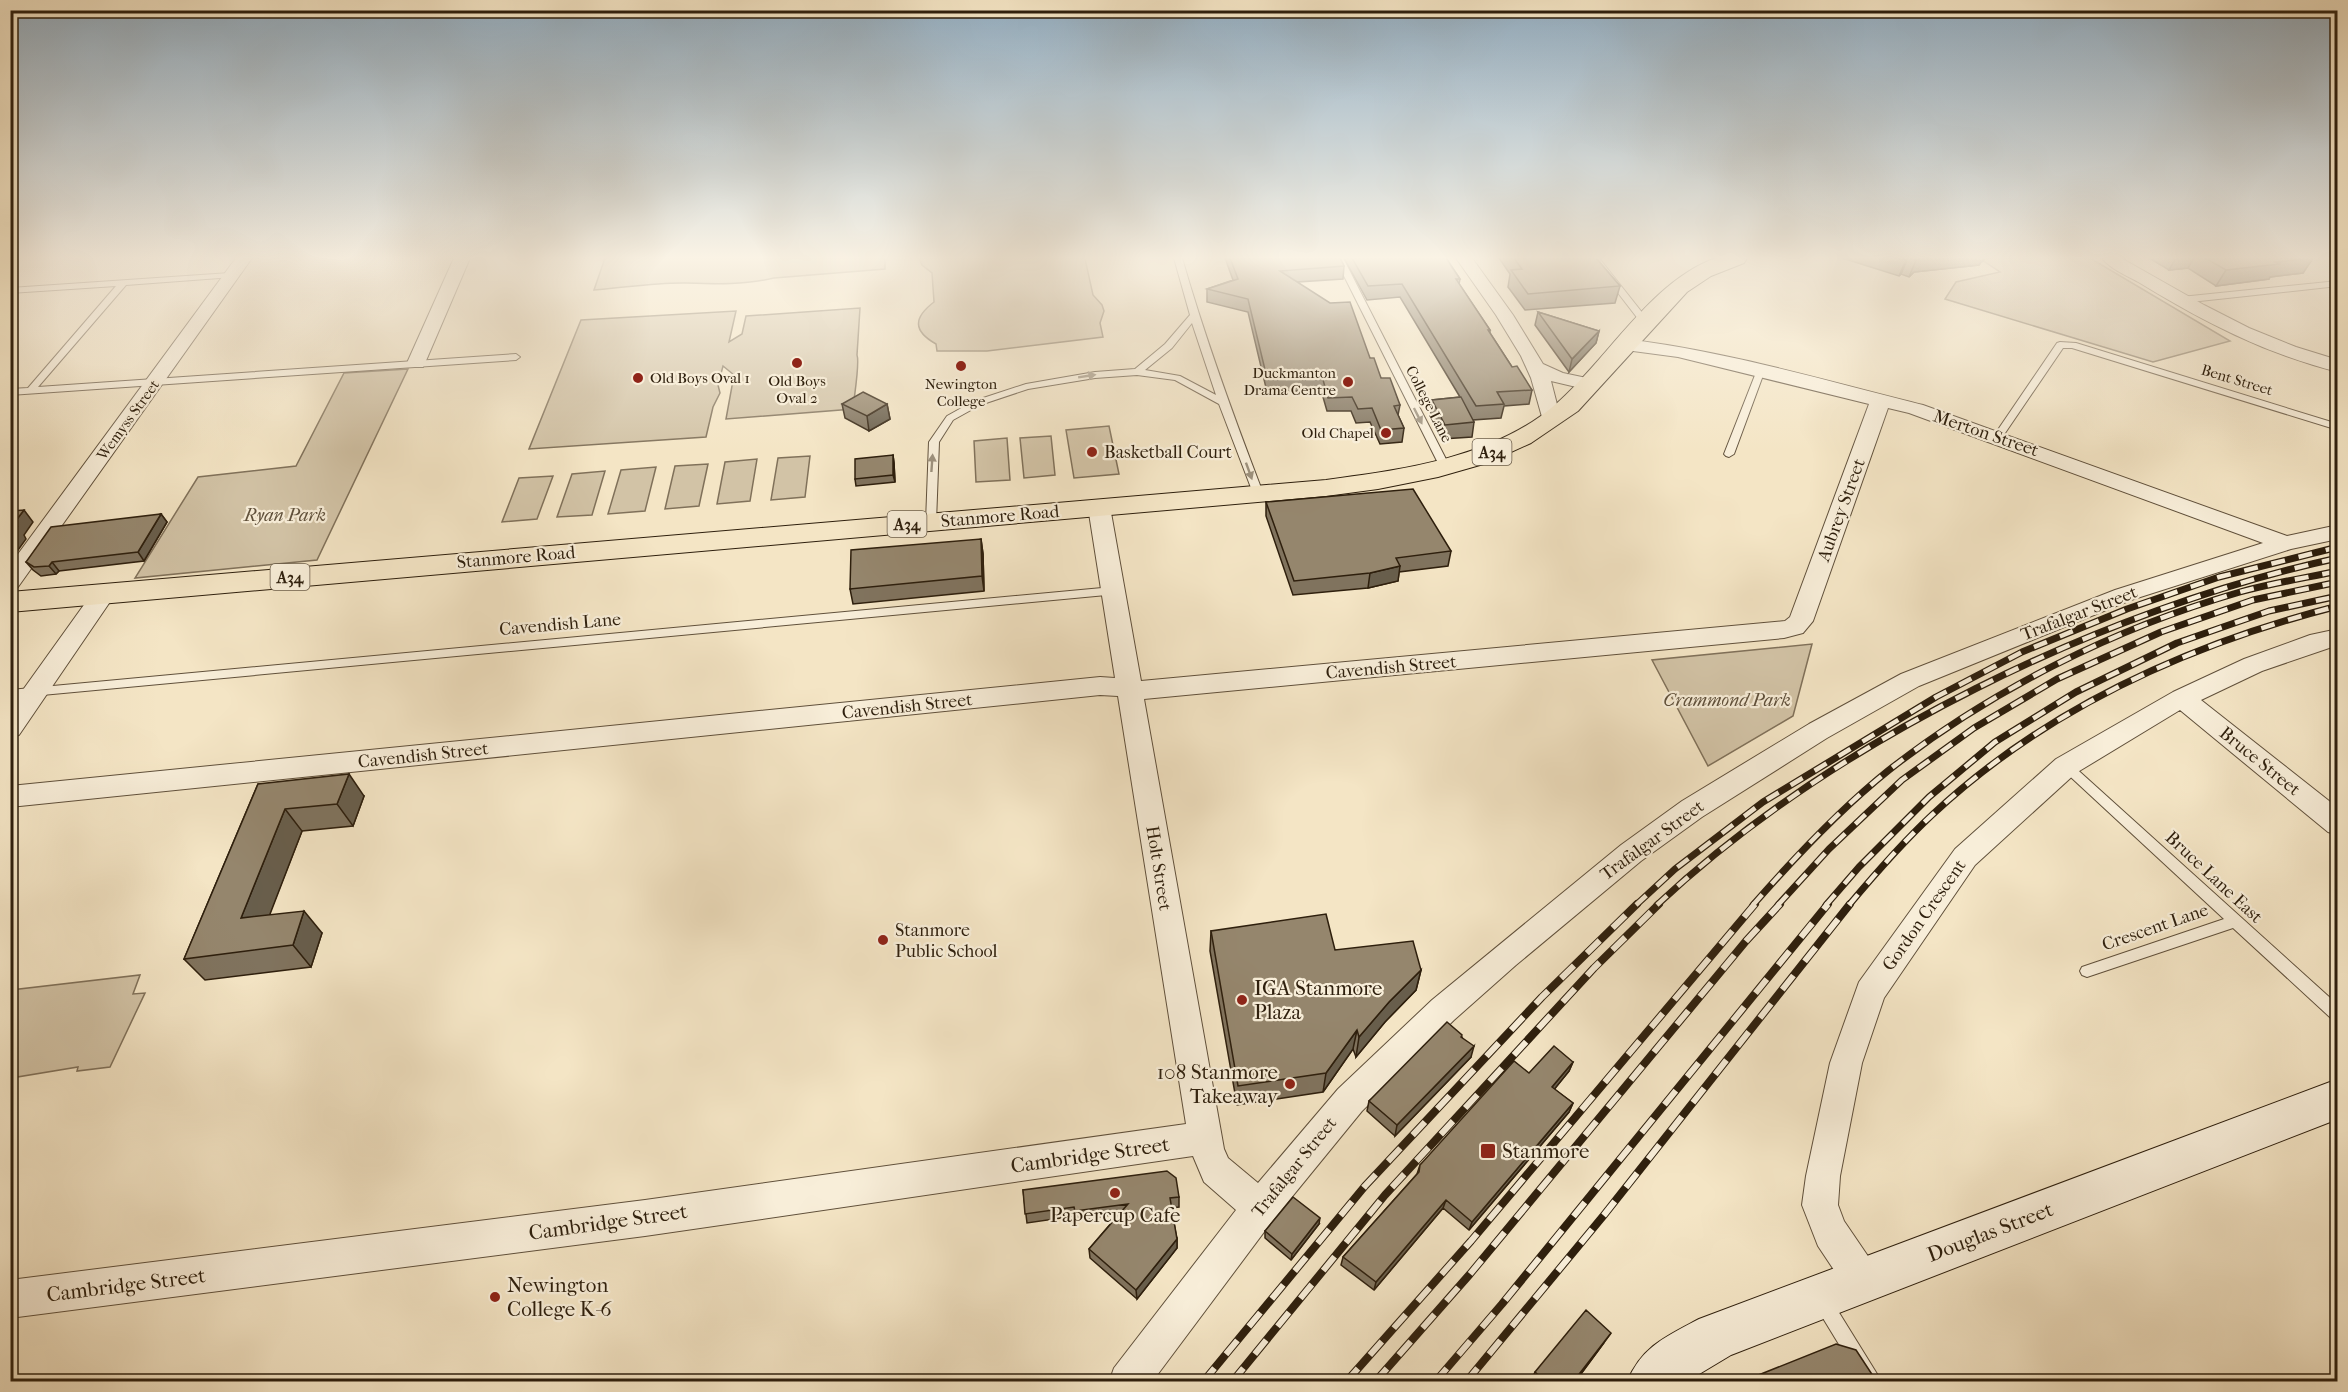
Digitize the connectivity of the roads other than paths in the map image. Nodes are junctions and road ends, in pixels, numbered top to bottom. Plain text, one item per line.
1 (89, 323) edge
2 (197, 323) edge
3 (434, 323) edge
4 (1188, 323) edge
5 (1197, 323) edge
6 (1372, 323) edge
7 (1508, 323) edge
8 (1630, 323) edge
9 (1645, 323) edge
10 (2228, 323) edge
11 (1636, 333) junction
12 (516, 357) dead end
13 (416, 363) junction
14 (2337, 366) edge
15 (1538, 368) junction
16 (1761, 370) junction
17 (1137, 372) junction
18 (157, 381) junction
19 (1589, 384) junction
20 (31, 390) junction
21 (10, 392) edge
22 (1881, 399) junction
23 (1223, 402) junction
24 (1551, 420) junction
25 (2337, 427) edge
26 (1998, 437) junction
27 (1729, 454) dead end
28 (1441, 460) junction
29 (1258, 493) junction
30 (1099, 507) junction
31 (931, 522) junction
32 (2337, 532) edge
33 (2286, 543) junction
34 (10, 582) edge
35 (1113, 591) junction
36 (104, 593) junction
37 (10, 602) edge
38 (1801, 621) joint
39 (2337, 637) edge
40 (1129, 688) junction
41 (36, 692) junction
42 (10, 694) edge
43 (2182, 698) junction
44 (10, 728) edge
45 (2066, 766) junction
46 (10, 797) edge
47 (2337, 824) edge
48 (2235, 921) junction
49 (2087, 971) dead end
50 (2337, 1015) edge
51 (2337, 1099) edge
52 (1205, 1138) junction
53 (1260, 1208) junction
54 (1841, 1289) junction
55 (10, 1299) edge
56 (1128, 1382) edge
57 (1652, 1382) edge
58 (1873, 1382) edge

1 - 20 lane
2 - 18 street, Wemyss Street
3 - 13 street
4 - 17 lane
5 - 23 lane
6 -> 28 lane, College Lane
7 - 15 street
8 - 11 lane
9 - 11 highway, Stanmore Road / A34
10 - 14 street
11 - 16 street, Merton Street
11 - 19 highway, Stanmore Road / A34
12 - 13 lane
13 - 18 lane
15 - 19 street
15 - 24 street
16 - 22 street, Merton Street
16 - 27 lane
17 - 23 lane
31 -> 17 lane
18 - 20 lane
18 - 34 street, Wemyss Street
19 - 24 highway, Stanmore Road / A34
20 - 21 lane
22 - 26 street, Merton Street
22 - 38 street, Aubrey Street
23 -> 29 lane
24 - 28 highway, Stanmore Road / A34
25 - 26 lane, Bent Street
26 - 33 street, Merton Street
28 - 29 highway, Stanmore Road / A34
29 - 30 highway, Stanmore Road / A34
30 - 31 highway, Stanmore Road / A34
30 - 35 street, Holt Street
31 - 36 highway, Stanmore Road / A34
32 - 33 street, Trafalgar Street
33 - 53 street, Trafalgar Street
35 - 40 street, Holt Street
35 - 41 lane, Cavendish Lane
36 - 37 highway, Stanmore Road / A34
36 - 41 street
38 - 40 street, Cavendish Street
39 - 43 street, Gordon Crescent
40 - 46 street, Cavendish Street
40 - 52 street, Holt Street
41 - 42 lane, Cavendish Lane
41 - 44 street
43 - 45 street, Gordon Crescent
43 - 47 street, Bruce Street
45 - 48 lane, Bruce Lane East
45 - 54 street, Gordon Crescent
48 - 49 lane, Crescent Lane
48 - 50 lane, Bruce Lane East
51 - 54 main road, Douglas Street
52 - 53 street, Holt Street
52 - 55 street, Cambridge Street
53 - 56 street, Trafalgar Street
54 - 57 main road, Douglas Street
54 - 58 lane

